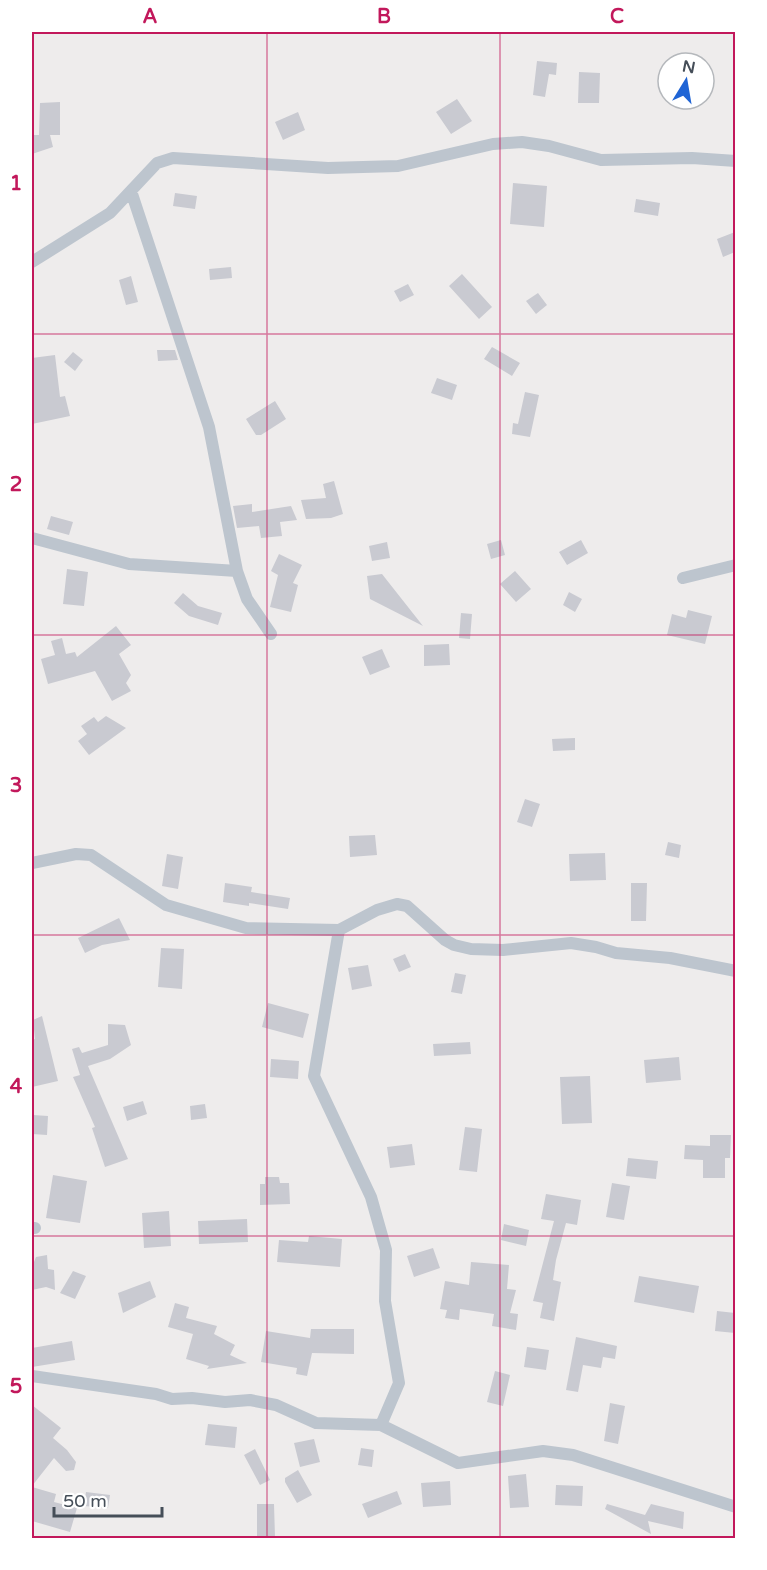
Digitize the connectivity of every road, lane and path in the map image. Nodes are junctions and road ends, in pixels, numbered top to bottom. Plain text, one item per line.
1 (735, 161) edge
2 (131, 190) junction
3 (32, 262) edge
4 (32, 538) edge
5 (735, 565) edge
6 (237, 571) junction
7 (682, 578) dead end
8 (271, 634) dead end
9 (32, 863) edge
10 (339, 930) junction
11 (735, 971) edge
12 (32, 1376) edge
13 (381, 1425) junction
14 (735, 1507) edge

1 - 2 street
2 - 3 street
2 - 6 street
4 - 6 street
5 - 7 street
6 - 8 street
9 - 10 street
10 - 11 street
10 - 13 street
12 - 13 street
13 - 14 street

